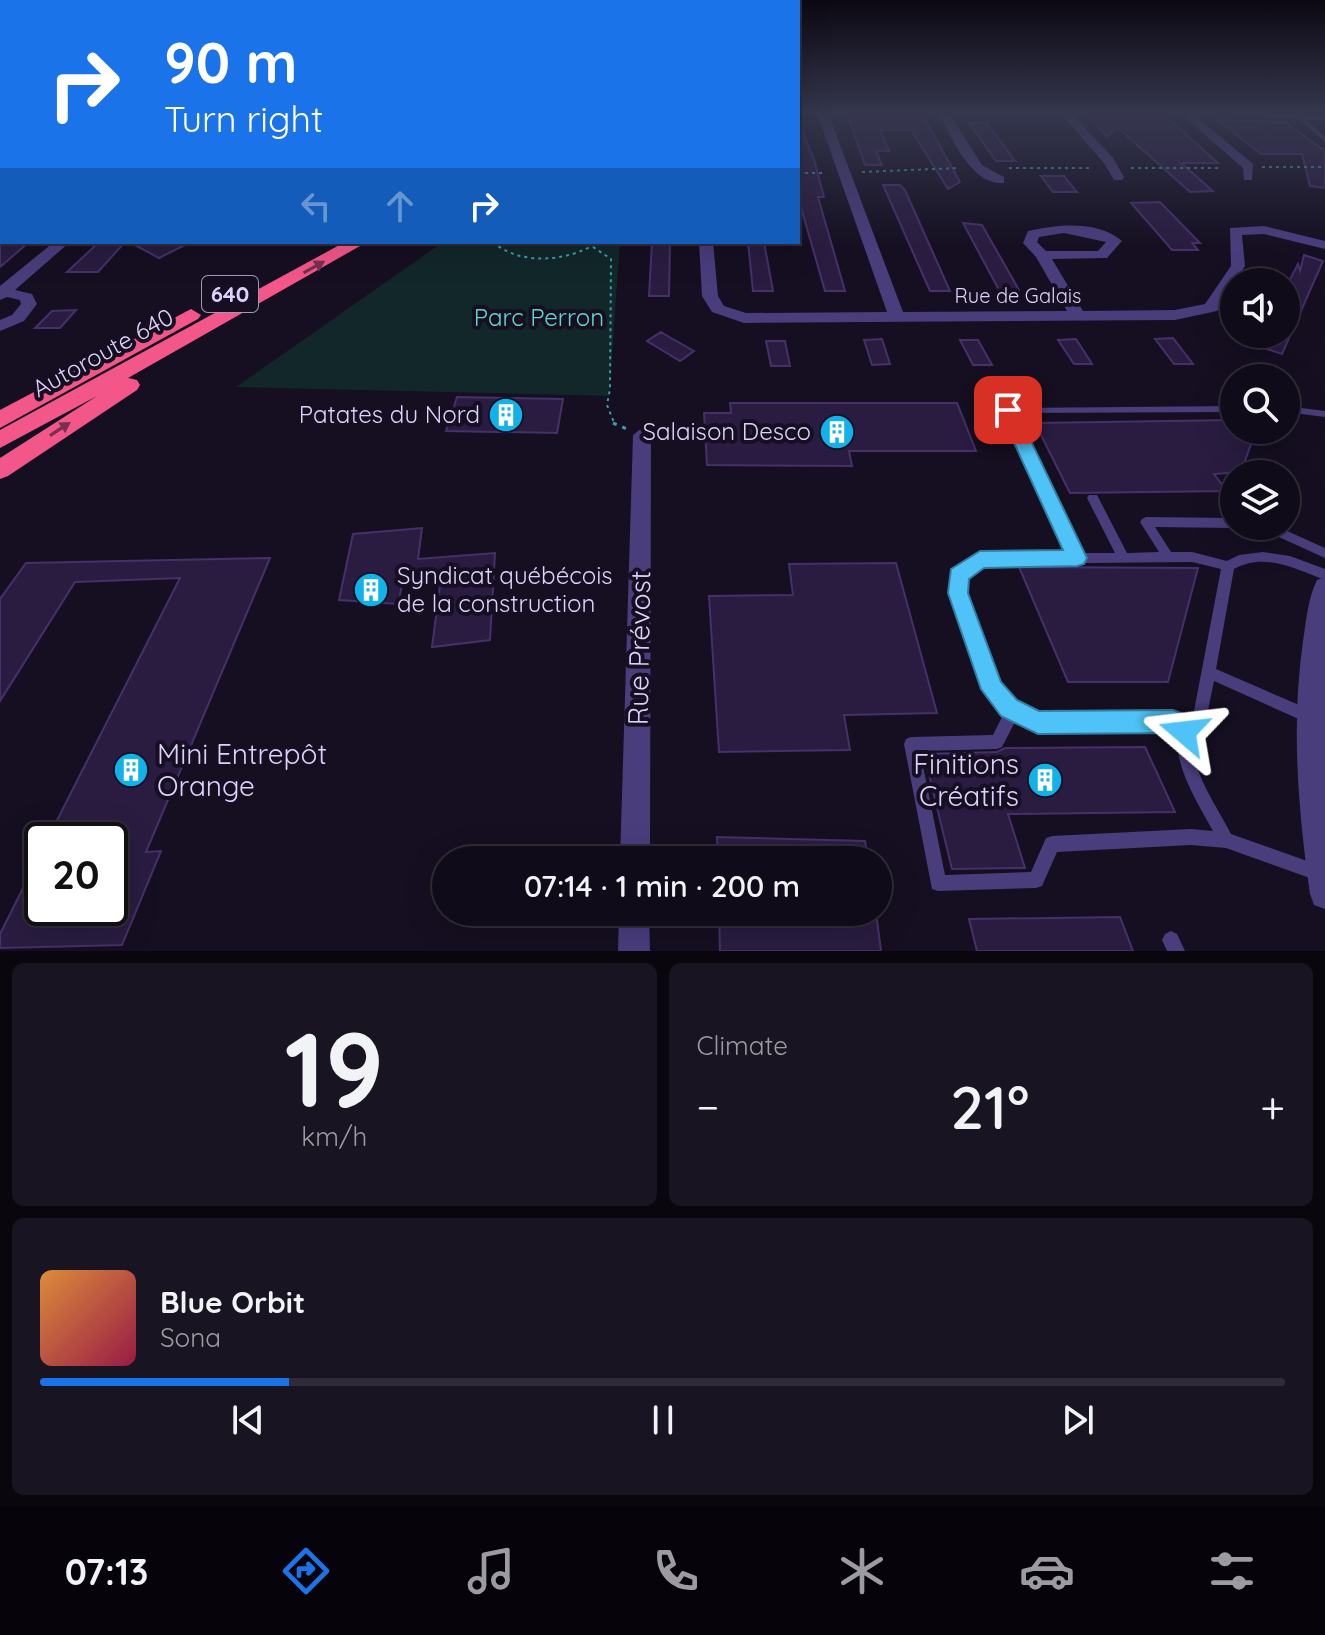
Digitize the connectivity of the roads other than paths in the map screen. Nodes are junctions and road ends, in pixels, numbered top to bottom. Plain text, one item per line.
1 (838, 157) edge
2 (970, 157) edge
3 (1106, 157) edge
4 (1238, 157) edge
5 (1118, 177) dead end
6 (1248, 177) dead end
7 (1000, 180) dead end
8 (61, 244) edge
9 (321, 244) edge
10 (354, 244) edge
11 (706, 244) edge
12 (1325, 245) edge
13 (1042, 255) junction
14 (282, 285) junction
15 (2, 293) edge
16 (1078, 316) junction
17 (897, 317) junction
18 (0, 326) edge
19 (134, 346) junction
20 (0, 409) edge
21 (1220, 409) edge
22 (1300, 411) edge
23 (1325, 414) edge
24 (0, 420) edge
25 (642, 435) road end
26 (0, 440) edge
27 (0, 470) edge
28 (1093, 498) dead end
29 (1220, 523) edge
30 (1297, 540) joint
31 (1325, 553) edge
32 (1168, 557) junction
33 (1077, 558) junction
34 (1124, 558) junction
35 (1290, 561) junction
36 (1228, 566) junction
37 (1325, 575) edge
38 (1325, 587) edge
39 (1209, 672) junction
40 (1013, 710) junction
41 (1309, 716) junction
42 (1185, 726) junction
43 (1226, 840) junction
44 (635, 846) edge
45 (1324, 884) edge
46 (634, 926) edge
47 (634, 951) edge

1 - 17 street
2 - 7 street
3 - 5 street
4 - 6 street
8 - 15 street
9 - 19 highway, Autoroute 640 / 640
14 -> 10 highway, Autoroute 640 / 640
11 - 17 street, Rue de Galais
12 - 16 street, Rue de Galais
13 - 13 street
13 - 16 street
14 - 26 highway, Autoroute 640 / 640
27 -> 14 highway
15 - 18 street
16 - 17 street, Rue de Galais
19 - 20 highway
19 - 24 highway, Autoroute 640 / 640
21 - 33 lane
22 - 23 lane
25 - 44 street, Rue Prévost
28 - 34 lane
29 - 32 lane
30 - 31 lane
30 - 35 lane
32 - 34 lane
32 - 36 lane
33 - 34 lane
33 - 40 lane
35 - 36 lane
35 - 37 lane
36 - 39 lane
38 - 41 street
39 - 41 lane
39 - 42 lane
40 - 42 lane
40 - 43 lane
41 - 45 street
42 - 43 lane
43 - 45 lane
46 - 47 street

